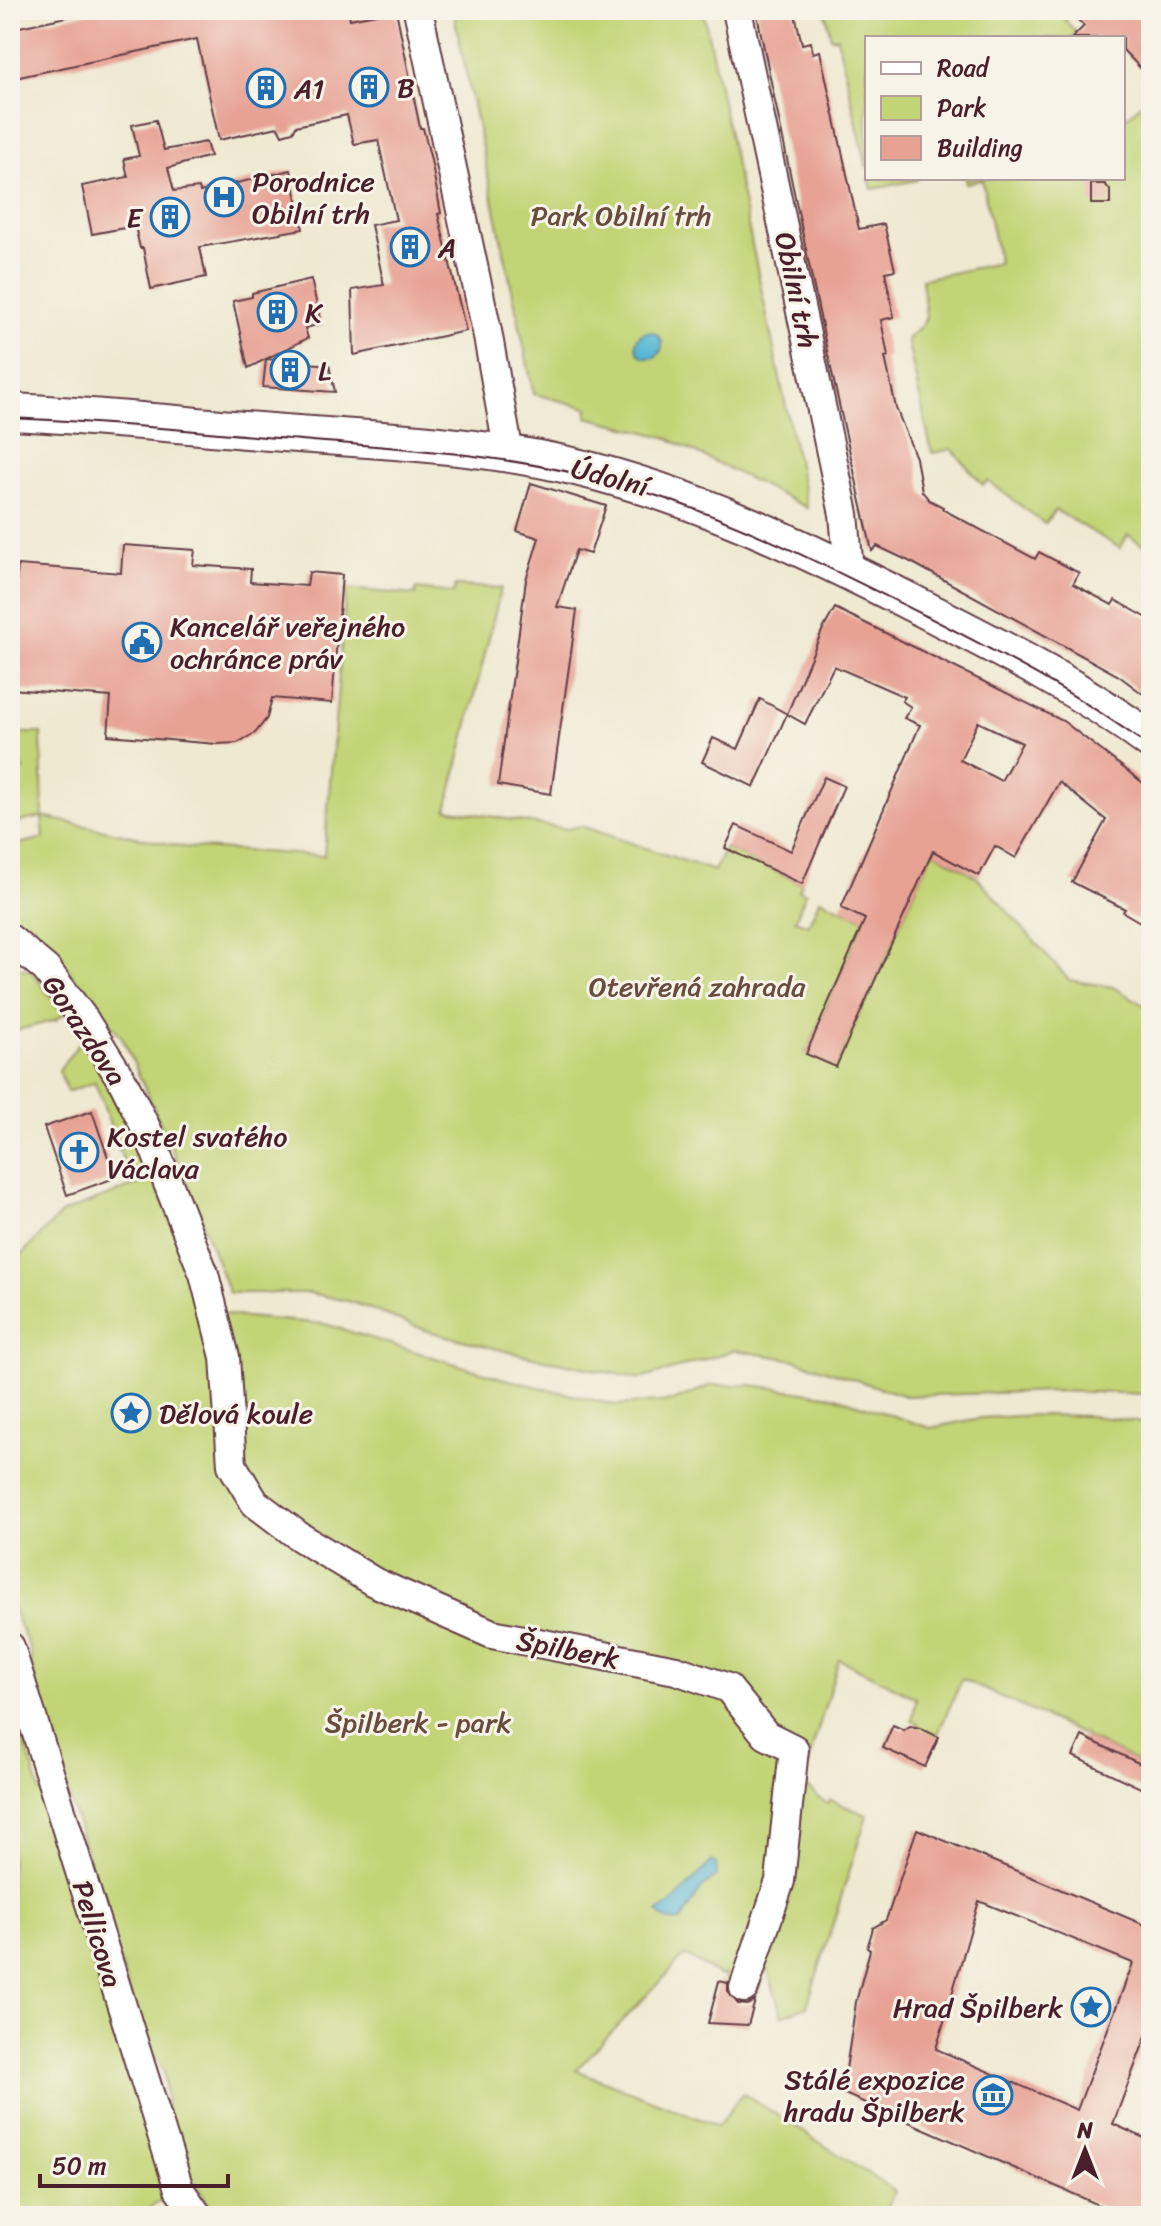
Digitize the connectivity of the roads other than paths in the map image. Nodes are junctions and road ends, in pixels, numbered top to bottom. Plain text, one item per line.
1 (418, 10) edge
2 (737, 10) edge
3 (10, 412) edge
4 (509, 454) junction
5 (849, 571) junction
6 (1151, 741) edge
7 (10, 939) edge
8 (225, 1357) joint
9 (10, 1647) edge
10 (744, 1988) dead end
11 (198, 2216) edge

1 - 4 street
2 - 5 street, Obilní trh
3 - 4 street, Údolní
4 - 5 street, Údolní
5 - 6 street, Údolní
7 - 8 street, Gorazdova
8 - 10 street, Špilberk
9 - 11 street, Pellicova

